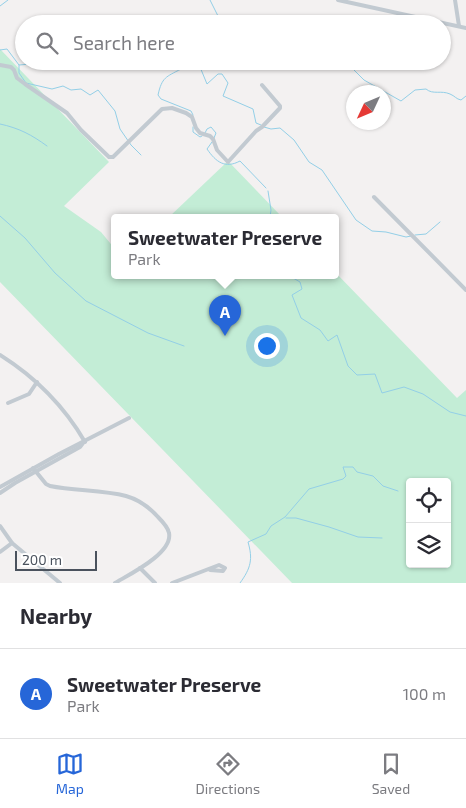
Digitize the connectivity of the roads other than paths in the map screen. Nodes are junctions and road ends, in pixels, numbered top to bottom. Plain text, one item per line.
1 (338, 0) edge
2 (455, 0) edge
3 (408, 15) edge
4 (451, 24) edge
5 (459, 26) junction
6 (466, 28) edge
7 (0, 65) edge
8 (262, 85) dead end
9 (374, 197) dead end
10 (466, 290) edge
11 (0, 355) edge
12 (37, 382) junction
13 (8, 403) dead end
14 (129, 418) dead end
15 (84, 442) junction
16 (34, 470) junction
17 (0, 487) edge
18 (0, 493) edge
19 (0, 526) edge
20 (12, 543) junction
21 (0, 552) edge
22 (140, 568) junction
23 (210, 570) dead end
24 (60, 583) edge
25 (115, 583) edge
26 (155, 583) edge
27 (172, 583) edge

1 - 3 street
2 - 5 street
4 - 5 street
5 - 6 street
7 - 8 street
9 - 10 street
11 - 12 street
12 - 13 street
12 - 15 street
14 - 15 street
15 - 16 street
16 - 17 street
16 - 18 street
16 - 22 street
19 - 20 street
20 - 21 street
20 - 24 street
22 - 25 street
22 - 26 street
23 - 27 street

